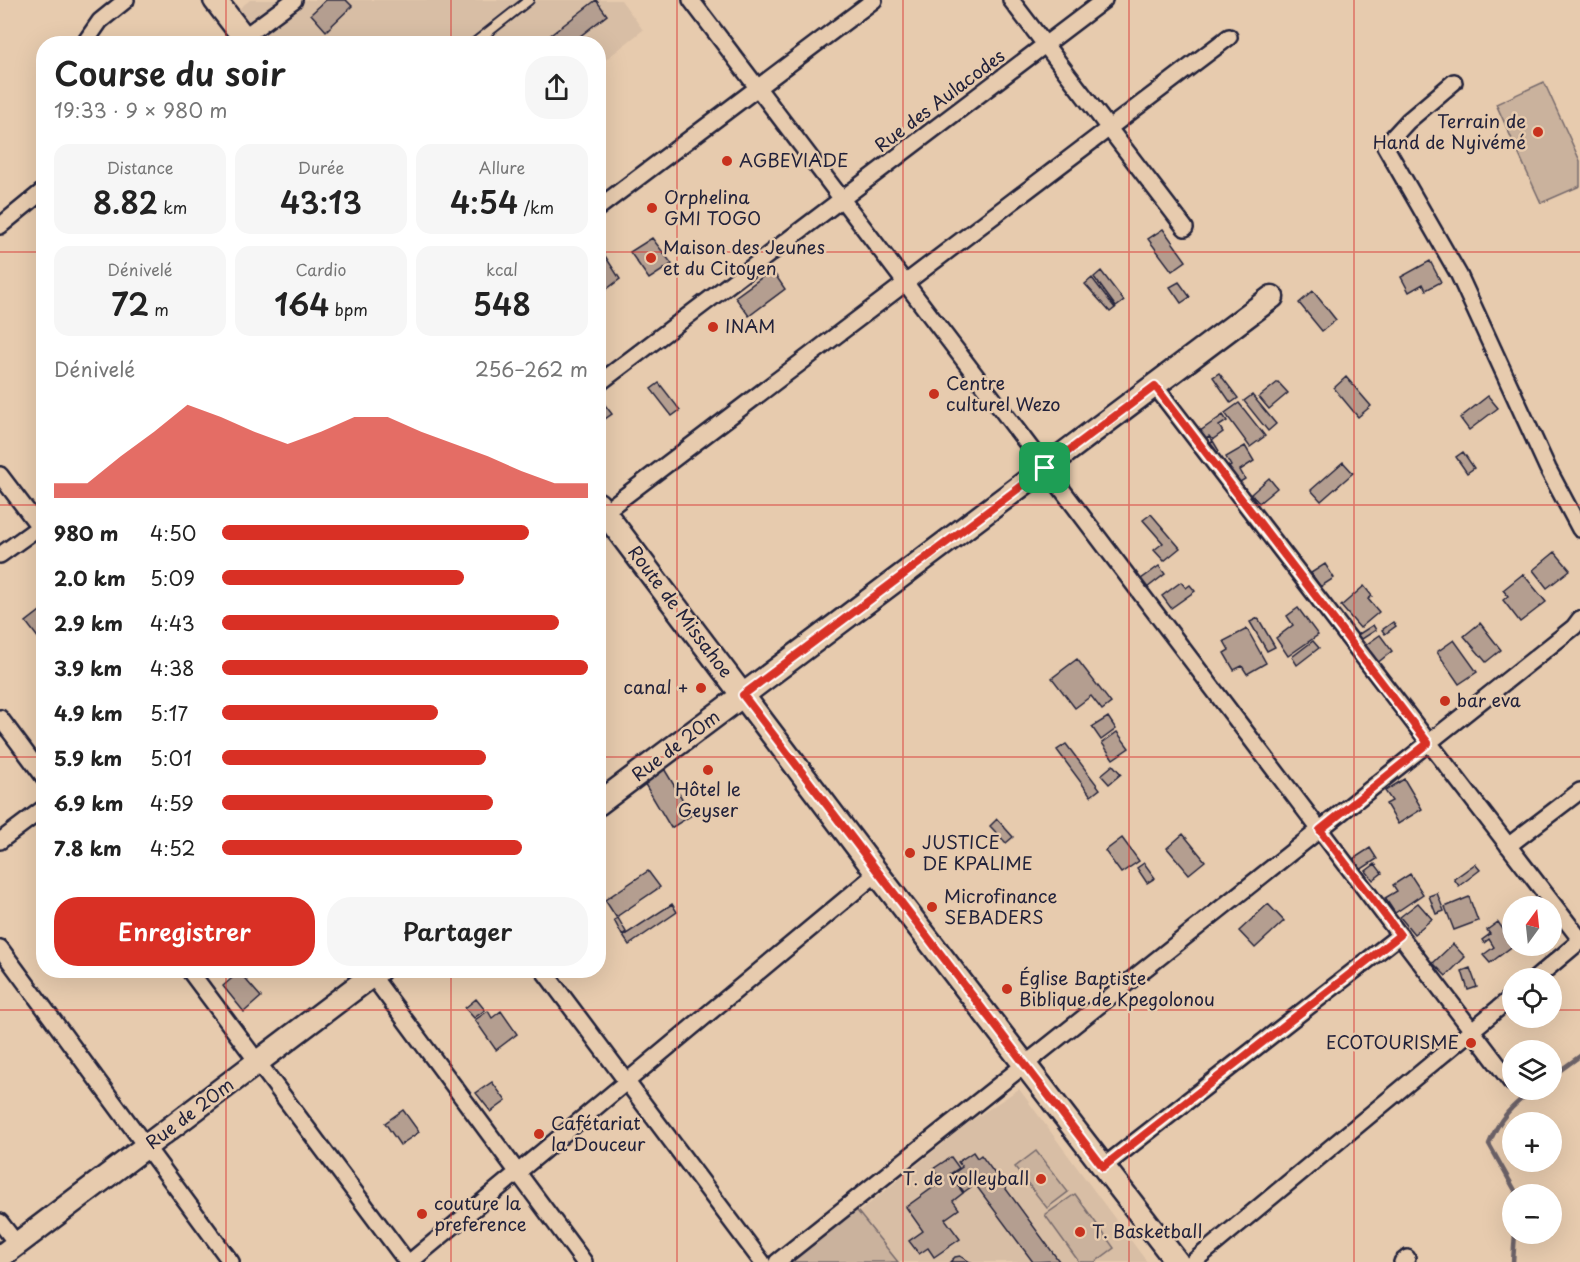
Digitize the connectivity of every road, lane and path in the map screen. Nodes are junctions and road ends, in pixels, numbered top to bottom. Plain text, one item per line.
1 (126, 0) edge
2 (215, 0) edge
3 (294, 0) edge
4 (529, 0) edge
5 (690, 0) edge
6 (874, 0) edge
7 (1011, 0) edge
8 (1104, 0) edge
9 (90, 36) edge
10 (244, 36) edge
11 (252, 36) edge
12 (483, 36) edge
13 (1229, 36) dead end
14 (1045, 45) junction
15 (1454, 82) dead end
16 (757, 87) junction
17 (1108, 128) junction
18 (36, 197) edge
19 (842, 200) junction
20 (606, 202) edge
21 (0, 226) edge
22 (1185, 228) dead end
23 (905, 283) junction
24 (1272, 297) dead end
25 (1482, 310) dead end
26 (606, 378) edge
27 (1155, 386) junction
28 (1045, 468) junction
29 (0, 475) edge
30 (606, 504) edge
31 (606, 515) edge
32 (36, 523) edge
33 (1580, 523) edge
34 (1580, 529) edge
35 (36, 533) edge
36 (0, 555) edge
37 (1580, 619) edge
38 (743, 695) junction
39 (0, 718) edge
40 (1428, 743) junction
41 (36, 766) edge
42 (1580, 791) edge
43 (606, 798) edge
44 (36, 814) edge
45 (1320, 830) junction
46 (0, 841) edge
47 (1508, 846) junction
48 (877, 873) junction
49 (1400, 935) junction
50 (1580, 940) edge
51 (0, 948) edge
52 (1548, 968) edge
53 (195, 978) edge
54 (365, 978) edge
55 (377, 978) edge
56 (549, 978) edge
57 (1502, 1006) edge
58 (1472, 1031) junction
59 (257, 1062) junction
60 (1025, 1065) junction
61 (1502, 1070) edge
62 (626, 1082) junction
63 (146, 1146) junction
64 (1103, 1167) junction
65 (518, 1172) junction
66 (0, 1222) edge
67 (8, 1250) edge
68 (231, 1262) edge
69 (408, 1262) edge
70 (584, 1262) edge
71 (762, 1262) edge
72 (777, 1262) edge
73 (1177, 1262) edge
74 (1193, 1262) edge

1 - 9 street
2 - 10 street
3 - 11 street
4 - 12 lane
5 - 16 street
6 - 16 street
7 - 14 street
8 - 14 street, Rue des Aulacodes
13 - 17 street
14 - 17 street
14 - 19 street, Rue des Aulacodes
15 - 34 street
16 - 19 street
16 - 20 street
17 - 22 street
17 - 23 street
18 - 21 street
19 - 23 street
19 - 26 street, Rue des Aulacodes
23 - 28 street
23 - 30 street
24 - 27 street, Rue de 20m
25 - 33 street
27 - 28 street, Rue de 20m
27 - 40 street
28 - 38 street, Rue de 20m
28 - 45 street
29 - 32 street
31 - 38 street, Route de Missahoe
35 - 36 street
37 - 40 street
38 - 43 street, Rue de 20m
38 - 48 street, Route de Missahoe
39 - 41 street
40 - 45 street
40 - 47 street
42 - 47 street
44 - 46 street
45 - 49 street
45 - 60 street
47 - 50 street
48 - 60 street, Route de Missahoe
48 - 62 street
49 - 58 street
49 - 64 street
50 - 52 street
51 - 63 street
53 - 59 street
54 - 59 street, Rue de 20m
55 - 65 street
56 - 62 street
57 - 58 street
58 - 61 street
58 - 74 street
59 - 63 street, Rue de 20m
59 - 69 street
60 - 64 street, Route de Missahoe
60 - 72 street
62 - 65 street
62 - 71 street
63 - 67 street, Rue de 20m
63 - 68 street
64 - 73 street, Route de Missahoe
65 - 69 street
65 - 70 street
66 - 67 street

